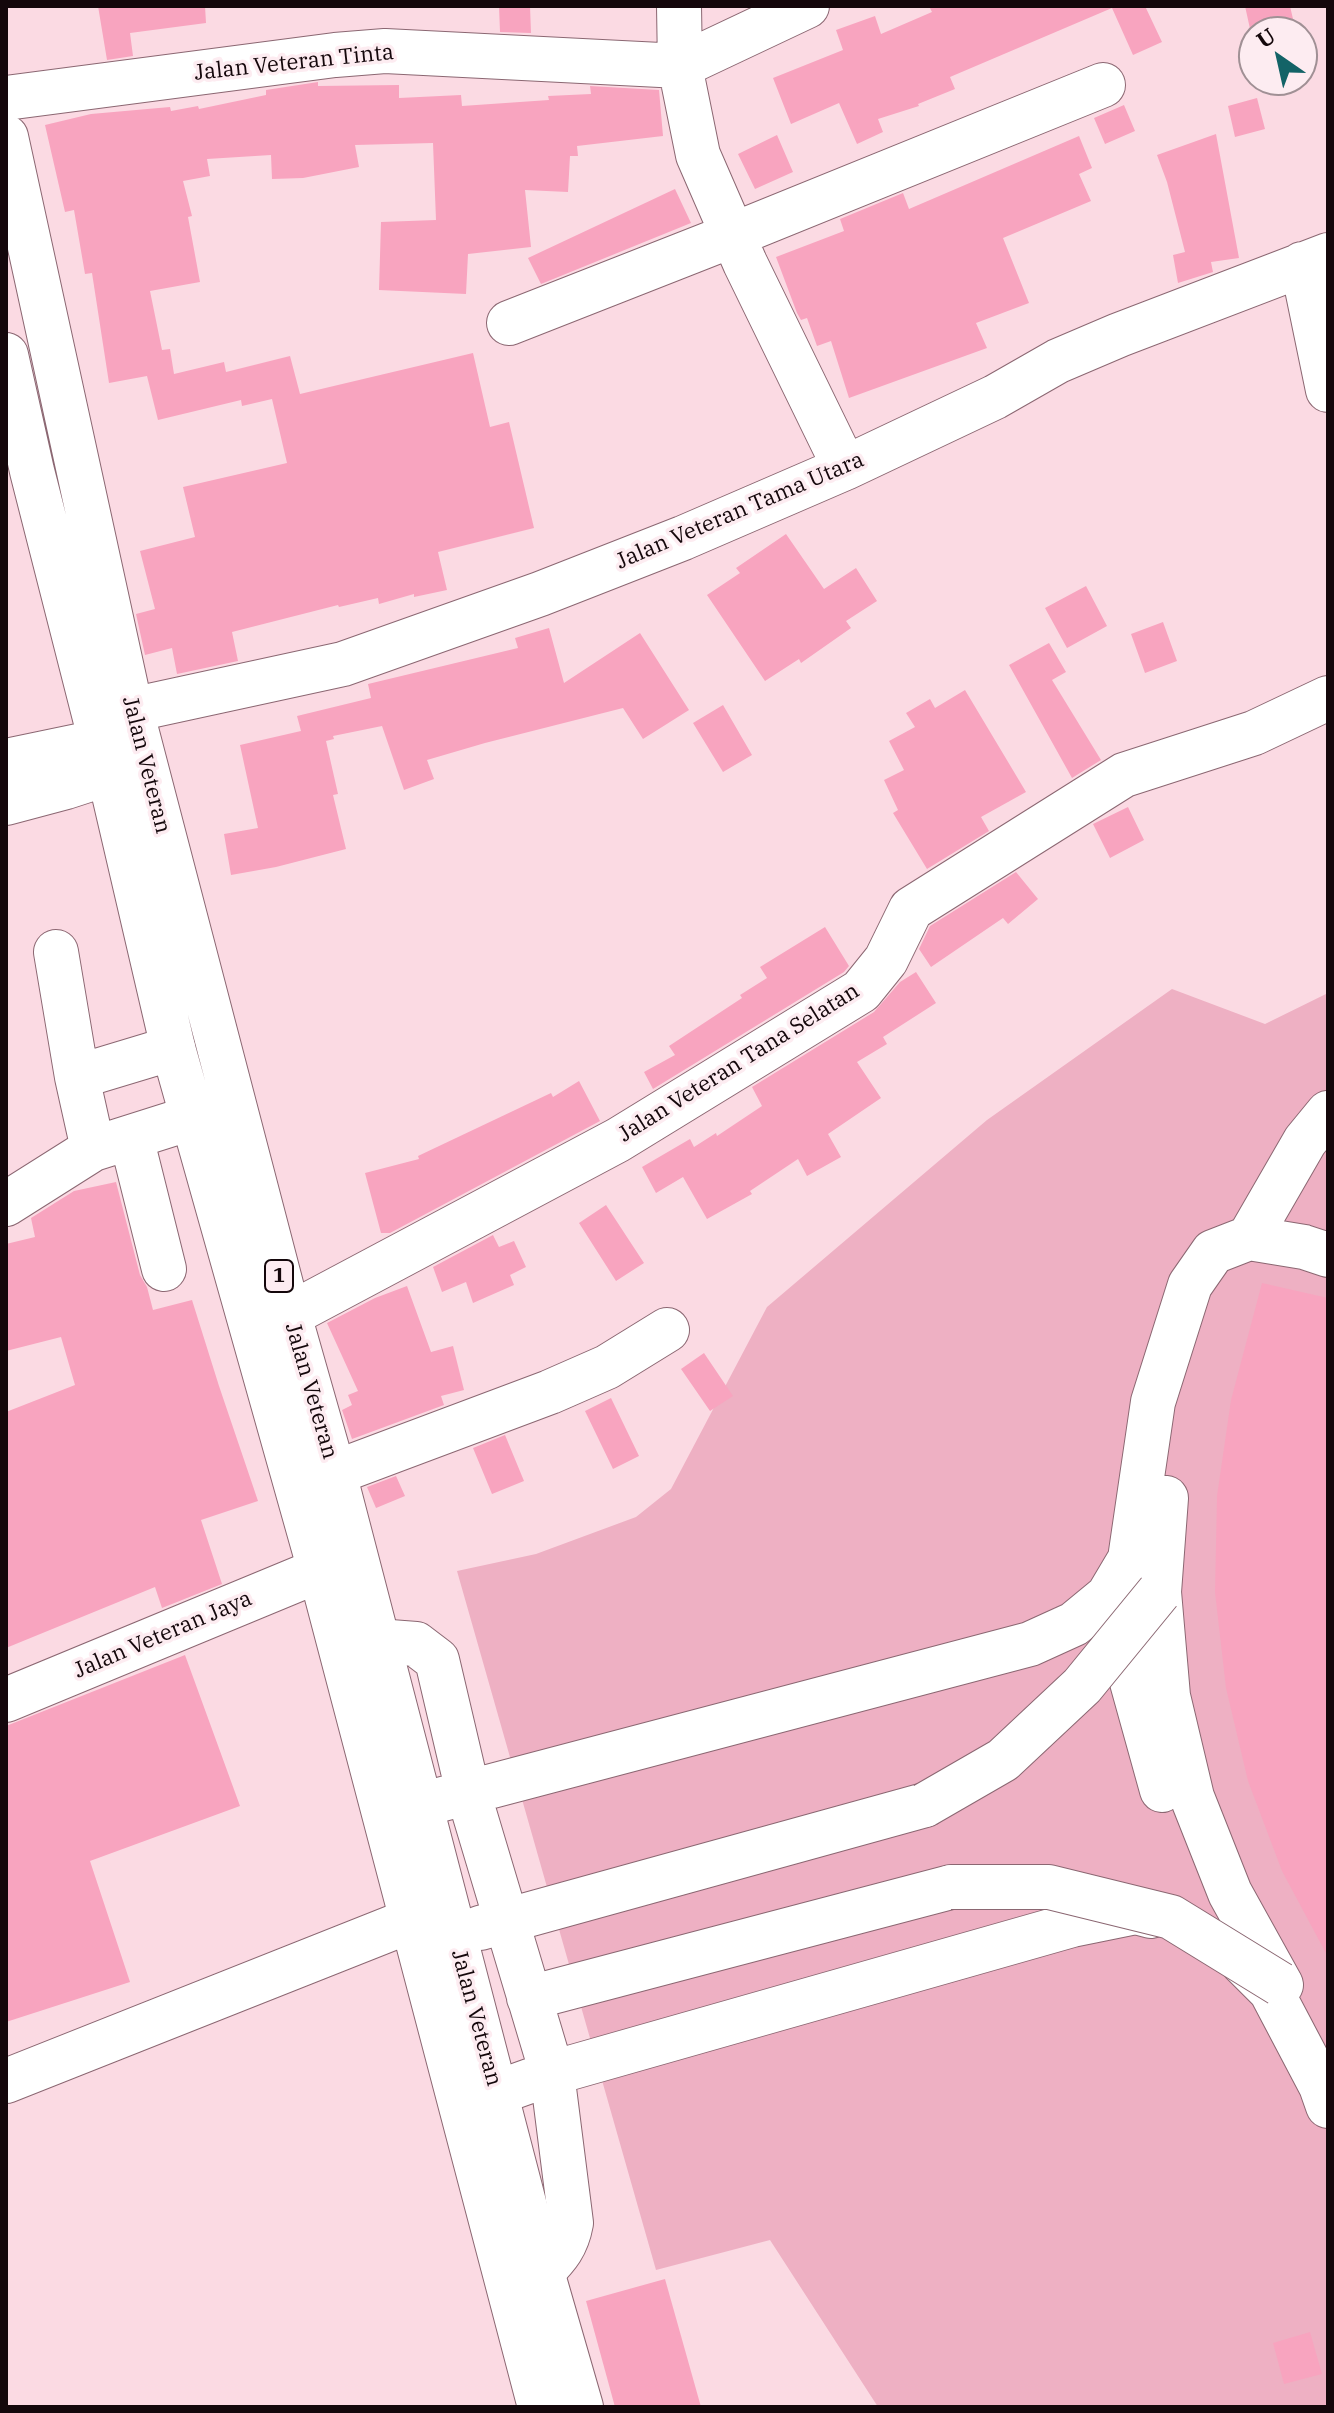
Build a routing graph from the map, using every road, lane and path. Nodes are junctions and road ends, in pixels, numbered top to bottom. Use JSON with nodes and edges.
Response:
{"nodes":[{"id":1,"x":679,"y":6,"type":"edge"},
{"id":2,"x":807,"y":6,"type":"edge"},
{"id":3,"x":680,"y":66,"type":"junction"},
{"id":4,"x":1103,"y":85,"type":"dead end"},
{"id":5,"x":6,"y":98,"type":"edge"},
{"id":6,"x":6,"y":137,"type":"edge"},
{"id":7,"x":733,"y":235,"type":"junction"},
{"id":8,"x":1315,"y":260,"type":"edge"},
{"id":9,"x":509,"y":323,"type":"dead end"},
{"id":10,"x":6,"y":355,"type":"edge"},
{"id":11,"x":1328,"y":390,"type":"edge"},
{"id":12,"x":845,"y":468,"type":"junction"},
{"id":13,"x":1328,"y":698,"type":"edge"},
{"id":14,"x":131,"y":710,"type":"junction"},
{"id":15,"x":105,"y":757,"type":"junction"},
{"id":16,"x":6,"y":761,"type":"edge"},
{"id":17,"x":6,"y":803,"type":"edge"},
{"id":18,"x":56,"y":952,"type":"dead end"},
{"id":19,"x":173,"y":1048,"type":"junction"},
{"id":20,"x":77,"y":1077,"type":"junction"},
{"id":21,"x":1328,"y":1113,"type":"edge"},
{"id":22,"x":194,"y":1117,"type":"junction"},
{"id":23,"x":112,"y":1143,"type":"junction"},
{"id":24,"x":6,"y":1204,"type":"edge"},
{"id":25,"x":1249,"y":1238,"type":"junction"},
{"id":26,"x":1328,"y":1255,"type":"edge"},
{"id":27,"x":164,"y":1269,"type":"dead end"},
{"id":28,"x":1213,"y":1295,"type":"dead end"},
{"id":29,"x":289,"y":1315,"type":"junction"},
{"id":30,"x":667,"y":1330,"type":"dead end"},
{"id":31,"x":334,"y":1473,"type":"junction"},
{"id":32,"x":320,"y":1570,"type":"junction"},
{"id":33,"x":1159,"y":1592,"type":"junction"},
{"id":34,"x":1108,"y":1596,"type":"junction"},
{"id":35,"x":377,"y":1641,"type":"junction"},
{"id":36,"x":6,"y":1700,"type":"edge"},
{"id":37,"x":468,"y":1792,"type":"junction"},
{"id":38,"x":420,"y":1805,"type":"junction"},
{"id":39,"x":506,"y":1919,"type":"junction"},
{"id":40,"x":428,"y":1934,"type":"junction"},
{"id":41,"x":1215,"y":1935,"type":"junction"},
{"id":42,"x":1280,"y":1984,"type":"junction"},
{"id":43,"x":529,"y":1998,"type":"junction"},
{"id":44,"x":1328,"y":2048,"type":"edge"},
{"id":45,"x":552,"y":2073,"type":"junction"},
{"id":46,"x":6,"y":2081,"type":"edge"},
{"id":47,"x":496,"y":2093,"type":"junction"},
{"id":48,"x":1328,"y":2106,"type":"edge"},
{"id":49,"x":542,"y":2272,"type":"junction"},
{"id":50,"x":540,"y":2407,"type":"edge"},
{"id":51,"x":581,"y":2407,"type":"edge"}],
"edges":[{"from":1,"to":3,"type":"main road"},
{"from":2,"to":3,"type":"main road"},
{"from":3,"to":5,"type":"main road","name":"Jalan Veteran Tinta"},
{"from":3,"to":7,"type":"main road"},
{"from":4,"to":7,"type":"main road"},
{"from":6,"to":14,"type":"main road","name":"Jalan Veteran","number":"1"},
{"from":7,"to":9,"type":"main road"},
{"from":7,"to":12,"type":"main road"},
{"from":8,"to":11,"type":"main road"},
{"from":8,"to":12,"type":"main road","name":"Jalan Veteran Tama Utara"},
{"from":10,"to":15,"type":"main road","name":"Jalan Veteran","number":"1"},
{"from":12,"to":14,"type":"main road","name":"Jalan Veteran Tama Utara"},
{"from":13,"to":29,"type":"main road","name":"Jalan Veteran Tana Selatan"},
{"from":14,"to":29,"type":"main road","name":"Jalan Veteran","number":"1"},
{"from":15,"to":16,"type":"main road"},
{"from":15,"to":17,"type":"main road"},
{"from":15,"to":19,"type":"main road","name":"Jalan Veteran","number":"1"},
{"from":18,"to":20,"type":"main road"},
{"from":19,"to":20,"type":"main road"},
{"from":19,"to":22,"type":"main road","name":"Jalan Veteran","number":"1"},
{"from":20,"to":23,"type":"main road"},
{"from":21,"to":25,"type":"main road"},
{"from":22,"to":23,"type":"main road"},
{"from":22,"to":32,"type":"main road","name":"Jalan Veteran","number":"1"},
{"from":23,"to":24,"type":"main road"},
{"from":23,"to":27,"type":"main road"},
{"from":25,"to":26,"type":"main road"},
{"from":25,"to":34,"type":"main road"},
{"from":28,"to":33,"type":"main road"},
{"from":29,"to":31,"type":"main road","name":"Jalan Veteran","number":"1"},
{"from":30,"to":31,"type":"main road"},
{"from":31,"to":35,"type":"main road","name":"Jalan Veteran","number":"1"},
{"from":32,"to":36,"type":"main road","name":"Jalan Veteran Jaya"},
{"from":32,"to":40,"type":"main road","name":"Jalan Veteran","number":"1"},
{"from":33,"to":39,"type":"main road","bridge":true},
{"from":33,"to":42,"type":"main road","bridge":true},
{"from":34,"to":37,"type":"main road"},
{"from":34,"to":41,"type":"main road"},
{"from":35,"to":37,"type":"main road"},
{"from":35,"to":38,"type":"main road","name":"Jalan Veteran","number":"1"},
{"from":37,"to":38,"type":"main road"},
{"from":37,"to":39,"type":"main road"},
{"from":38,"to":40,"type":"main road","name":"Jalan Veteran","number":"1"},
{"from":39,"to":40,"type":"main road"},
{"from":39,"to":43,"type":"main road"},
{"from":40,"to":46,"type":"main road"},
{"from":40,"to":47,"type":"main road","name":"Jalan Veteran","number":"1"},
{"from":40,"to":50,"type":"main road","name":"Jalan Veteran","number":"1"},
{"from":41,"to":45,"type":"main road"},
{"from":41,"to":48,"type":"main road"},
{"from":42,"to":43,"type":"main road","bridge":true},
{"from":42,"to":44,"type":"main road"},
{"from":43,"to":45,"type":"main road"},
{"from":45,"to":47,"type":"main road"},
{"from":45,"to":49,"type":"main road"},
{"from":47,"to":49,"type":"main road","name":"Jalan Veteran","number":"1"},
{"from":49,"to":51,"type":"main road","name":"Jalan Veteran","number":"1"}]}
